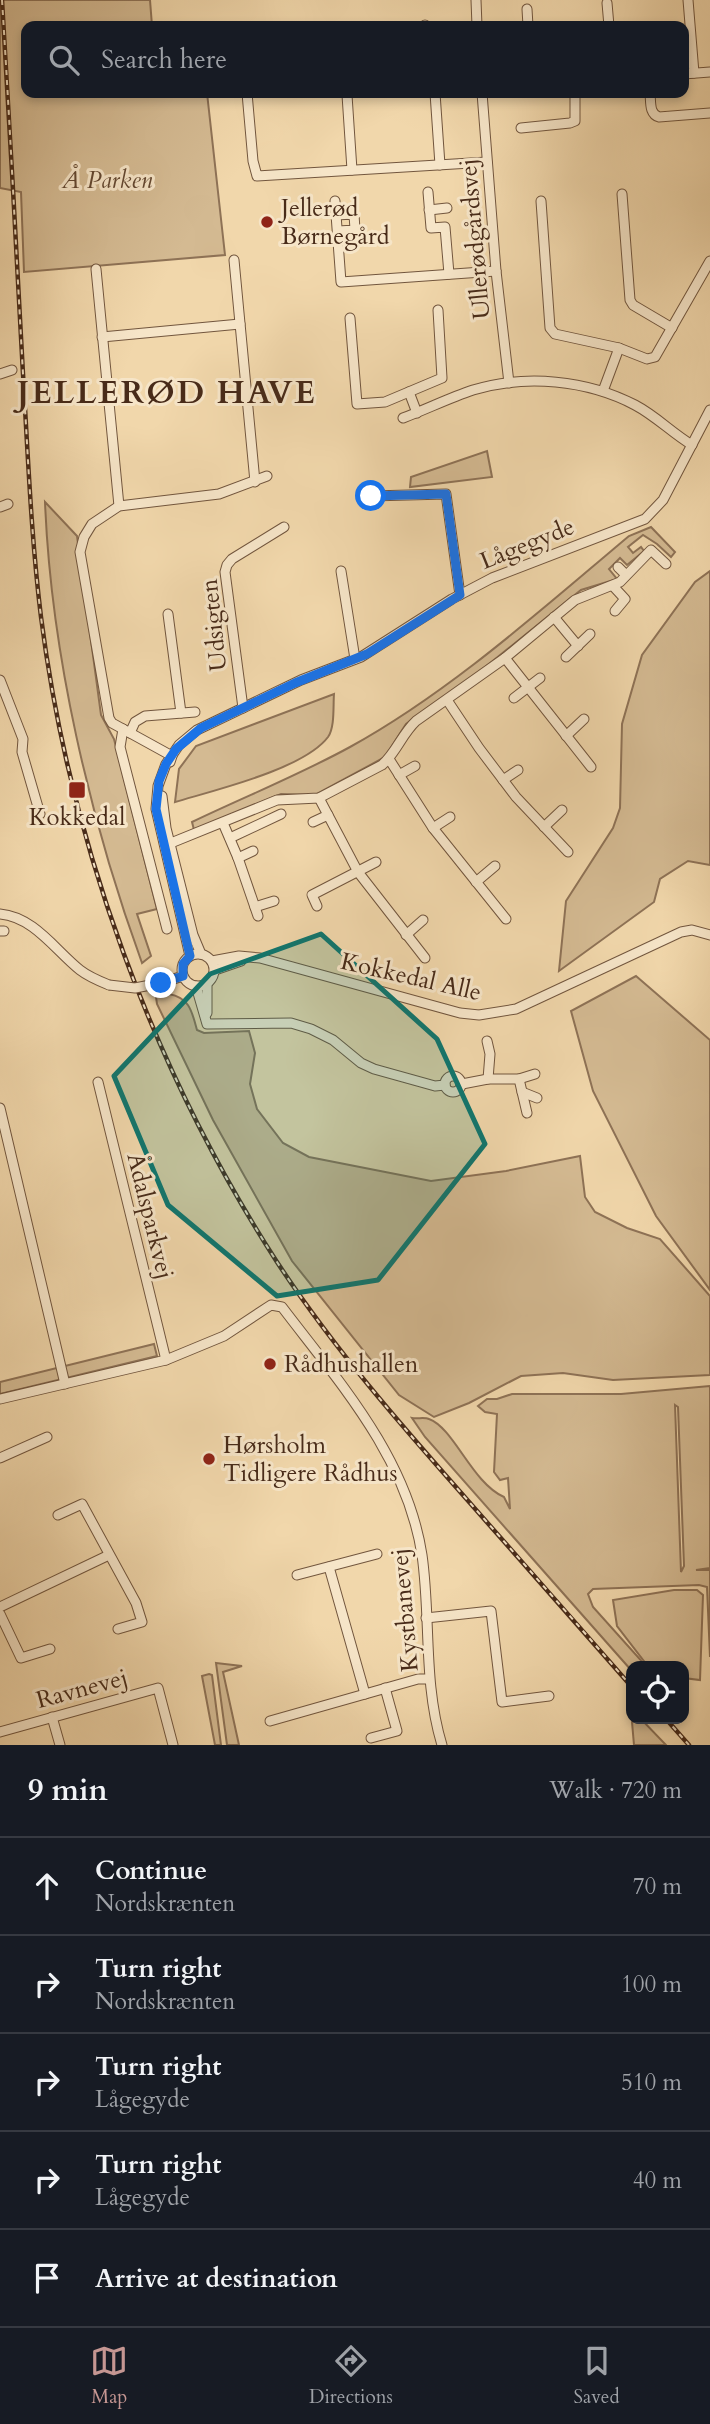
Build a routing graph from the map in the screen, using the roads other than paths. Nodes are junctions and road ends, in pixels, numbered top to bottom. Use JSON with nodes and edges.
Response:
{"nodes":[{"id":1,"x":476,"y":0,"type":"edge"},
{"id":2,"x":688,"y":0,"type":"edge"},
{"id":3,"x":607,"y":3,"type":"dead end"},
{"id":4,"x":527,"y":9,"type":"dead end"},
{"id":5,"x":477,"y":21,"type":"edge"},
{"id":6,"x":528,"y":21,"type":"edge"},
{"id":7,"x":608,"y":21,"type":"edge"},
{"id":8,"x":688,"y":21,"type":"edge"},
{"id":9,"x":710,"y":72,"type":"edge"},
{"id":10,"x":689,"y":73,"type":"edge"},
{"id":11,"x":247,"y":98,"type":"edge"},
{"id":12,"x":347,"y":98,"type":"edge"},
{"id":13,"x":435,"y":98,"type":"edge"},
{"id":14,"x":482,"y":98,"type":"edge"},
{"id":15,"x":575,"y":98,"type":"edge"},
{"id":16,"x":651,"y":98,"type":"edge"},
{"id":17,"x":710,"y":113,"type":"edge"},
{"id":18,"x":521,"y":128,"type":"dead end"},
{"id":19,"x":488,"y":162,"type":"junction"},
{"id":20,"x":440,"y":165,"type":"junction"},
{"id":21,"x":352,"y":170,"type":"junction"},
{"id":22,"x":428,"y":192,"type":"dead end"},
{"id":23,"x":622,"y":194,"type":"dead end"},
{"id":24,"x":335,"y":201,"type":"dead end"},
{"id":25,"x":541,"y":201,"type":"dead end"},
{"id":26,"x":447,"y":208,"type":"dead end"},
{"id":27,"x":429,"y":210,"type":"junction"},
{"id":28,"x":337,"y":215,"type":"junction"},
{"id":29,"x":338,"y":231,"type":"junction"},
{"id":30,"x":234,"y":260,"type":"dead end"},
{"id":31,"x":710,"y":261,"type":"edge"},
{"id":32,"x":96,"y":269,"type":"dead end"},
{"id":33,"x":496,"y":271,"type":"junction"},
{"id":34,"x":449,"y":274,"type":"junction"},
{"id":35,"x":438,"y":310,"type":"dead end"},
{"id":36,"x":350,"y":318,"type":"dead end"},
{"id":37,"x":240,"y":324,"type":"junction"},
{"id":38,"x":672,"y":328,"type":"junction"},
{"id":39,"x":102,"y":337,"type":"junction"},
{"id":40,"x":619,"y":348,"type":"junction"},
{"id":41,"x":12,"y":370,"type":"dead end"},
{"id":42,"x":0,"y":374,"type":"edge"},
{"id":43,"x":509,"y":383,"type":"junction"},
{"id":44,"x":603,"y":391,"type":"junction"},
{"id":45,"x":409,"y":392,"type":"junction"},
{"id":46,"x":710,"y":410,"type":"edge"},
{"id":47,"x":417,"y":413,"type":"junction"},
{"id":48,"x":403,"y":418,"type":"dead end"},
{"id":49,"x":692,"y":445,"type":"junction"},
{"id":50,"x":267,"y":476,"type":"dead end"},
{"id":51,"x":256,"y":482,"type":"junction"},
{"id":52,"x":371,"y":496,"type":"dead end"},
{"id":53,"x":119,"y":506,"type":"junction"},
{"id":54,"x":284,"y":527,"type":"dead end"},
{"id":55,"x":666,"y":564,"type":"dead end"},
{"id":56,"x":618,"y":567,"type":"dead end"},
{"id":57,"x":341,"y":571,"type":"dead end"},
{"id":58,"x":626,"y":575,"type":"junction"},
{"id":59,"x":613,"y":586,"type":"junction"},
{"id":60,"x":460,"y":595,"type":"junction"},
{"id":61,"x":615,"y":611,"type":"dead end"},
{"id":62,"x":168,"y":614,"type":"dead end"},
{"id":63,"x":554,"y":617,"type":"junction"},
{"id":64,"x":590,"y":634,"type":"dead end"},
{"id":65,"x":578,"y":646,"type":"junction"},
{"id":66,"x":566,"y":657,"type":"dead end"},
{"id":67,"x":505,"y":658,"type":"junction"},
{"id":68,"x":355,"y":659,"type":"junction"},
{"id":69,"x":540,"y":678,"type":"dead end"},
{"id":70,"x":0,"y":680,"type":"edge"},
{"id":71,"x":527,"y":688,"type":"junction"},
{"id":72,"x":514,"y":698,"type":"dead end"},
{"id":73,"x":447,"y":700,"type":"junction"},
{"id":74,"x":243,"y":708,"type":"junction"},
{"id":75,"x":195,"y":712,"type":"dead end"},
{"id":76,"x":181,"y":713,"type":"junction"},
{"id":77,"x":584,"y":719,"type":"dead end"},
{"id":78,"x":126,"y":731,"type":"junction"},
{"id":79,"x":566,"y":736,"type":"junction"},
{"id":80,"x":389,"y":759,"type":"junction"},
{"id":81,"x":169,"y":760,"type":"junction"},
{"id":82,"x":415,"y":766,"type":"dead end"},
{"id":83,"x":591,"y":767,"type":"dead end"},
{"id":84,"x":518,"y":770,"type":"dead end"},
{"id":85,"x":399,"y":775,"type":"junction"},
{"id":86,"x":503,"y":780,"type":"junction"},
{"id":87,"x":319,"y":798,"type":"junction"},
{"id":88,"x":562,"y":810,"type":"dead end"},
{"id":89,"x":40,"y":814,"type":"dead end"},
{"id":90,"x":281,"y":814,"type":"dead end"},
{"id":91,"x":328,"y":815,"type":"junction"},
{"id":92,"x":450,"y":817,"type":"dead end"},
{"id":93,"x":313,"y":822,"type":"dead end"},
{"id":94,"x":223,"y":823,"type":"junction"},
{"id":95,"x":544,"y":827,"type":"junction"},
{"id":96,"x":433,"y":828,"type":"junction"},
{"id":97,"x":230,"y":838,"type":"junction"},
{"id":98,"x":167,"y":845,"type":"junction"},
{"id":99,"x":253,"y":851,"type":"dead end"},
{"id":100,"x":568,"y":852,"type":"dead end"},
{"id":101,"x":238,"y":858,"type":"junction"},
{"id":102,"x":376,"y":862,"type":"dead end"},
{"id":103,"x":495,"y":866,"type":"dead end"},
{"id":104,"x":358,"y":872,"type":"junction"},
{"id":105,"x":476,"y":882,"type":"junction"},
{"id":106,"x":274,"y":901,"type":"dead end"},
{"id":107,"x":317,"y":906,"type":"dead end"},
{"id":108,"x":0,"y":914,"type":"edge"},
{"id":109,"x":506,"y":919,"type":"dead end"},
{"id":110,"x":423,"y":920,"type":"dead end"},
{"id":111,"x":167,"y":929,"type":"dead end"},
{"id":112,"x":406,"y":935,"type":"junction"},
{"id":113,"x":710,"y":935,"type":"edge"},
{"id":114,"x":201,"y":954,"type":"junction"},
{"id":115,"x":190,"y":956,"type":"junction"},
{"id":116,"x":425,"y":958,"type":"dead end"},
{"id":117,"x":213,"y":965,"type":"junction"},
{"id":118,"x":183,"y":976,"type":"junction"},
{"id":119,"x":208,"y":983,"type":"junction"},
{"id":120,"x":196,"y":986,"type":"junction"},
{"id":121,"x":207,"y":1021,"type":"junction"},
{"id":122,"x":487,"y":1041,"type":"dead end"},
{"id":123,"x":535,"y":1074,"type":"dead end"},
{"id":124,"x":488,"y":1079,"type":"junction"},
{"id":125,"x":519,"y":1079,"type":"junction"},
{"id":126,"x":98,"y":1082,"type":"dead end"},
{"id":127,"x":522,"y":1092,"type":"junction"},
{"id":128,"x":537,"y":1098,"type":"dead end"},
{"id":129,"x":0,"y":1108,"type":"edge"},
{"id":130,"x":527,"y":1113,"type":"dead end"},
{"id":131,"x":166,"y":1360,"type":"junction"},
{"id":132,"x":65,"y":1384,"type":"junction"},
{"id":133,"x":0,"y":1399,"type":"edge"},
{"id":134,"x":47,"y":1437,"type":"dead end"},
{"id":135,"x":0,"y":1458,"type":"edge"},
{"id":136,"x":58,"y":1515,"type":"dead end"},
{"id":137,"x":377,"y":1554,"type":"dead end"},
{"id":138,"x":109,"y":1555,"type":"junction"},
{"id":139,"x":329,"y":1567,"type":"junction"},
{"id":140,"x":297,"y":1575,"type":"dead end"},
{"id":141,"x":0,"y":1607,"type":"edge"},
{"id":142,"x":0,"y":1614,"type":"edge"},
{"id":143,"x":426,"y":1618,"type":"junction"},
{"id":144,"x":118,"y":1629,"type":"dead end"},
{"id":145,"x":50,"y":1649,"type":"dead end"},
{"id":146,"x":429,"y":1679,"type":"junction"},
{"id":147,"x":385,"y":1688,"type":"junction"},
{"id":148,"x":365,"y":1694,"type":"junction"},
{"id":149,"x":549,"y":1696,"type":"dead end"},
{"id":150,"x":52,"y":1717,"type":"junction"},
{"id":151,"x":270,"y":1721,"type":"dead end"},
{"id":152,"x":0,"y":1732,"type":"edge"},
{"id":153,"x":371,"y":1738,"type":"dead end"},
{"id":154,"x":61,"y":1745,"type":"edge"},
{"id":155,"x":173,"y":1745,"type":"edge"},
{"id":156,"x":442,"y":1745,"type":"edge"}],
"edges":[{"from":1,"to":5,"type":"street"},
{"from":2,"to":8,"type":"street"},
{"from":3,"to":7,"type":"street"},
{"from":4,"to":6,"type":"street"},
{"from":9,"to":10,"type":"street"},
{"from":11,"to":21,"type":"street"},
{"from":12,"to":21,"type":"street"},
{"from":13,"to":20,"type":"street"},
{"from":14,"to":19,"type":"street","name":"Ullerødgårdsvej"},
{"from":15,"to":18,"type":"street"},
{"from":16,"to":17,"type":"street"},
{"from":19,"to":20,"type":"street"},
{"from":19,"to":33,"type":"street","name":"Ullerødgårdsvej"},
{"from":20,"to":21,"type":"street"},
{"from":22,"to":27,"type":"street"},
{"from":23,"to":38,"type":"street"},
{"from":24,"to":28,"type":"street"},
{"from":25,"to":40,"type":"street"},
{"from":26,"to":27,"type":"street"},
{"from":27,"to":34,"type":"street"},
{"from":28,"to":29,"type":"street"},
{"from":28,"to":29,"type":"street"},
{"from":29,"to":34,"type":"street"},
{"from":30,"to":37,"type":"street"},
{"from":31,"to":38,"type":"street"},
{"from":32,"to":39,"type":"street"},
{"from":33,"to":34,"type":"street"},
{"from":33,"to":43,"type":"street","name":"Ullerødgårdsvej"},
{"from":35,"to":45,"type":"street"},
{"from":36,"to":45,"type":"street"},
{"from":37,"to":39,"type":"street"},
{"from":37,"to":51,"type":"street"},
{"from":38,"to":40,"type":"street"},
{"from":39,"to":53,"type":"street"},
{"from":40,"to":44,"type":"street"},
{"from":41,"to":42,"type":"street"},
{"from":43,"to":44,"type":"street"},
{"from":43,"to":47,"type":"street"},
{"from":44,"to":49,"type":"street"},
{"from":45,"to":47,"type":"street"},
{"from":46,"to":49,"type":"street","name":"Lågegyde"},
{"from":47,"to":48,"type":"street"},
{"from":49,"to":60,"type":"street","name":"Lågegyde"},
{"from":50,"to":51,"type":"street"},
{"from":51,"to":53,"type":"street"},
{"from":52,"to":60,"type":"street"},
{"from":53,"to":78,"type":"street"},
{"from":54,"to":74,"type":"street","name":"Udsigten"},
{"from":55,"to":58,"type":"street"},
{"from":56,"to":58,"type":"street"},
{"from":57,"to":68,"type":"street"},
{"from":58,"to":59,"type":"street"},
{"from":59,"to":61,"type":"street"},
{"from":59,"to":63,"type":"street"},
{"from":60,"to":68,"type":"street","name":"Lågegyde"},
{"from":62,"to":76,"type":"street"},
{"from":63,"to":65,"type":"street"},
{"from":63,"to":67,"type":"street"},
{"from":64,"to":65,"type":"street"},
{"from":65,"to":66,"type":"street"},
{"from":67,"to":71,"type":"street"},
{"from":67,"to":73,"type":"street"},
{"from":68,"to":74,"type":"street","name":"Lågegyde"},
{"from":69,"to":71,"type":"street"},
{"from":70,"to":89,"type":"street"},
{"from":71,"to":72,"type":"street"},
{"from":71,"to":79,"type":"street"},
{"from":73,"to":80,"type":"street"},
{"from":73,"to":86,"type":"street"},
{"from":74,"to":81,"type":"street","name":"Lågegyde"},
{"from":75,"to":76,"type":"street"},
{"from":76,"to":78,"type":"street"},
{"from":77,"to":79,"type":"street"},
{"from":78,"to":81,"type":"street"},
{"from":78,"to":111,"type":"street"},
{"from":79,"to":83,"type":"street"},
{"from":80,"to":85,"type":"street"},
{"from":80,"to":87,"type":"street"},
{"from":81,"to":98,"type":"street","name":"Lågegyde"},
{"from":82,"to":85,"type":"street"},
{"from":84,"to":86,"type":"street"},
{"from":85,"to":96,"type":"street"},
{"from":86,"to":95,"type":"street"},
{"from":87,"to":91,"type":"street"},
{"from":87,"to":94,"type":"street"},
{"from":88,"to":95,"type":"street"},
{"from":90,"to":97,"type":"street"},
{"from":91,"to":93,"type":"street"},
{"from":91,"to":104,"type":"street"},
{"from":92,"to":96,"type":"street"},
{"from":94,"to":97,"type":"street"},
{"from":94,"to":98,"type":"street"},
{"from":95,"to":100,"type":"street"},
{"from":96,"to":105,"type":"street"},
{"from":97,"to":101,"type":"street"},
{"from":98,"to":114,"type":"street","name":"Lågegyde"},
{"from":98,"to":115,"type":"street","name":"Lågegyde"},
{"from":99,"to":101,"type":"street"},
{"from":101,"to":106,"type":"street"},
{"from":102,"to":104,"type":"street"},
{"from":103,"to":105,"type":"street"},
{"from":104,"to":107,"type":"street"},
{"from":104,"to":112,"type":"street"},
{"from":105,"to":109,"type":"street"},
{"from":108,"to":118,"type":"street","bridge":true},
{"from":110,"to":112,"type":"street"},
{"from":112,"to":116,"type":"street"},
{"from":113,"to":117,"type":"street","name":"Kokkedal Alle"},
{"from":114,"to":115,"type":"street"},
{"from":114,"to":117,"type":"street"},
{"from":115,"to":118,"type":"street"},
{"from":117,"to":119,"type":"street"},
{"from":118,"to":120,"type":"street"},
{"from":119,"to":120,"type":"street"},
{"from":119,"to":121,"type":"street"},
{"from":120,"to":121,"type":"street"},
{"from":121,"to":124,"type":"street"},
{"from":122,"to":124,"type":"street"},
{"from":123,"to":125,"type":"street"},
{"from":124,"to":125,"type":"street"},
{"from":125,"to":127,"type":"street"},
{"from":126,"to":131,"type":"street","name":"Ådalsparkvej"},
{"from":127,"to":128,"type":"street"},
{"from":127,"to":130,"type":"street"},
{"from":129,"to":132,"type":"street"},
{"from":131,"to":132,"type":"street"},
{"from":131,"to":143,"type":"street","name":"Kystbanevej"},
{"from":132,"to":133,"type":"street"},
{"from":134,"to":135,"type":"street"},
{"from":136,"to":138,"type":"street"},
{"from":137,"to":139,"type":"street"},
{"from":138,"to":141,"type":"street"},
{"from":138,"to":144,"type":"street"},
{"from":139,"to":140,"type":"street"},
{"from":139,"to":148,"type":"street"},
{"from":142,"to":145,"type":"street"},
{"from":143,"to":146,"type":"street","name":"Kystbanevej"},
{"from":143,"to":149,"type":"street"},
{"from":146,"to":147,"type":"street"},
{"from":146,"to":156,"type":"street","name":"Kystbanevej"},
{"from":147,"to":148,"type":"street"},
{"from":147,"to":153,"type":"street"},
{"from":148,"to":151,"type":"street"},
{"from":150,"to":152,"type":"street","name":"Ravnevej"},
{"from":150,"to":154,"type":"street"},
{"from":150,"to":155,"type":"street","name":"Ravnevej"}]}
